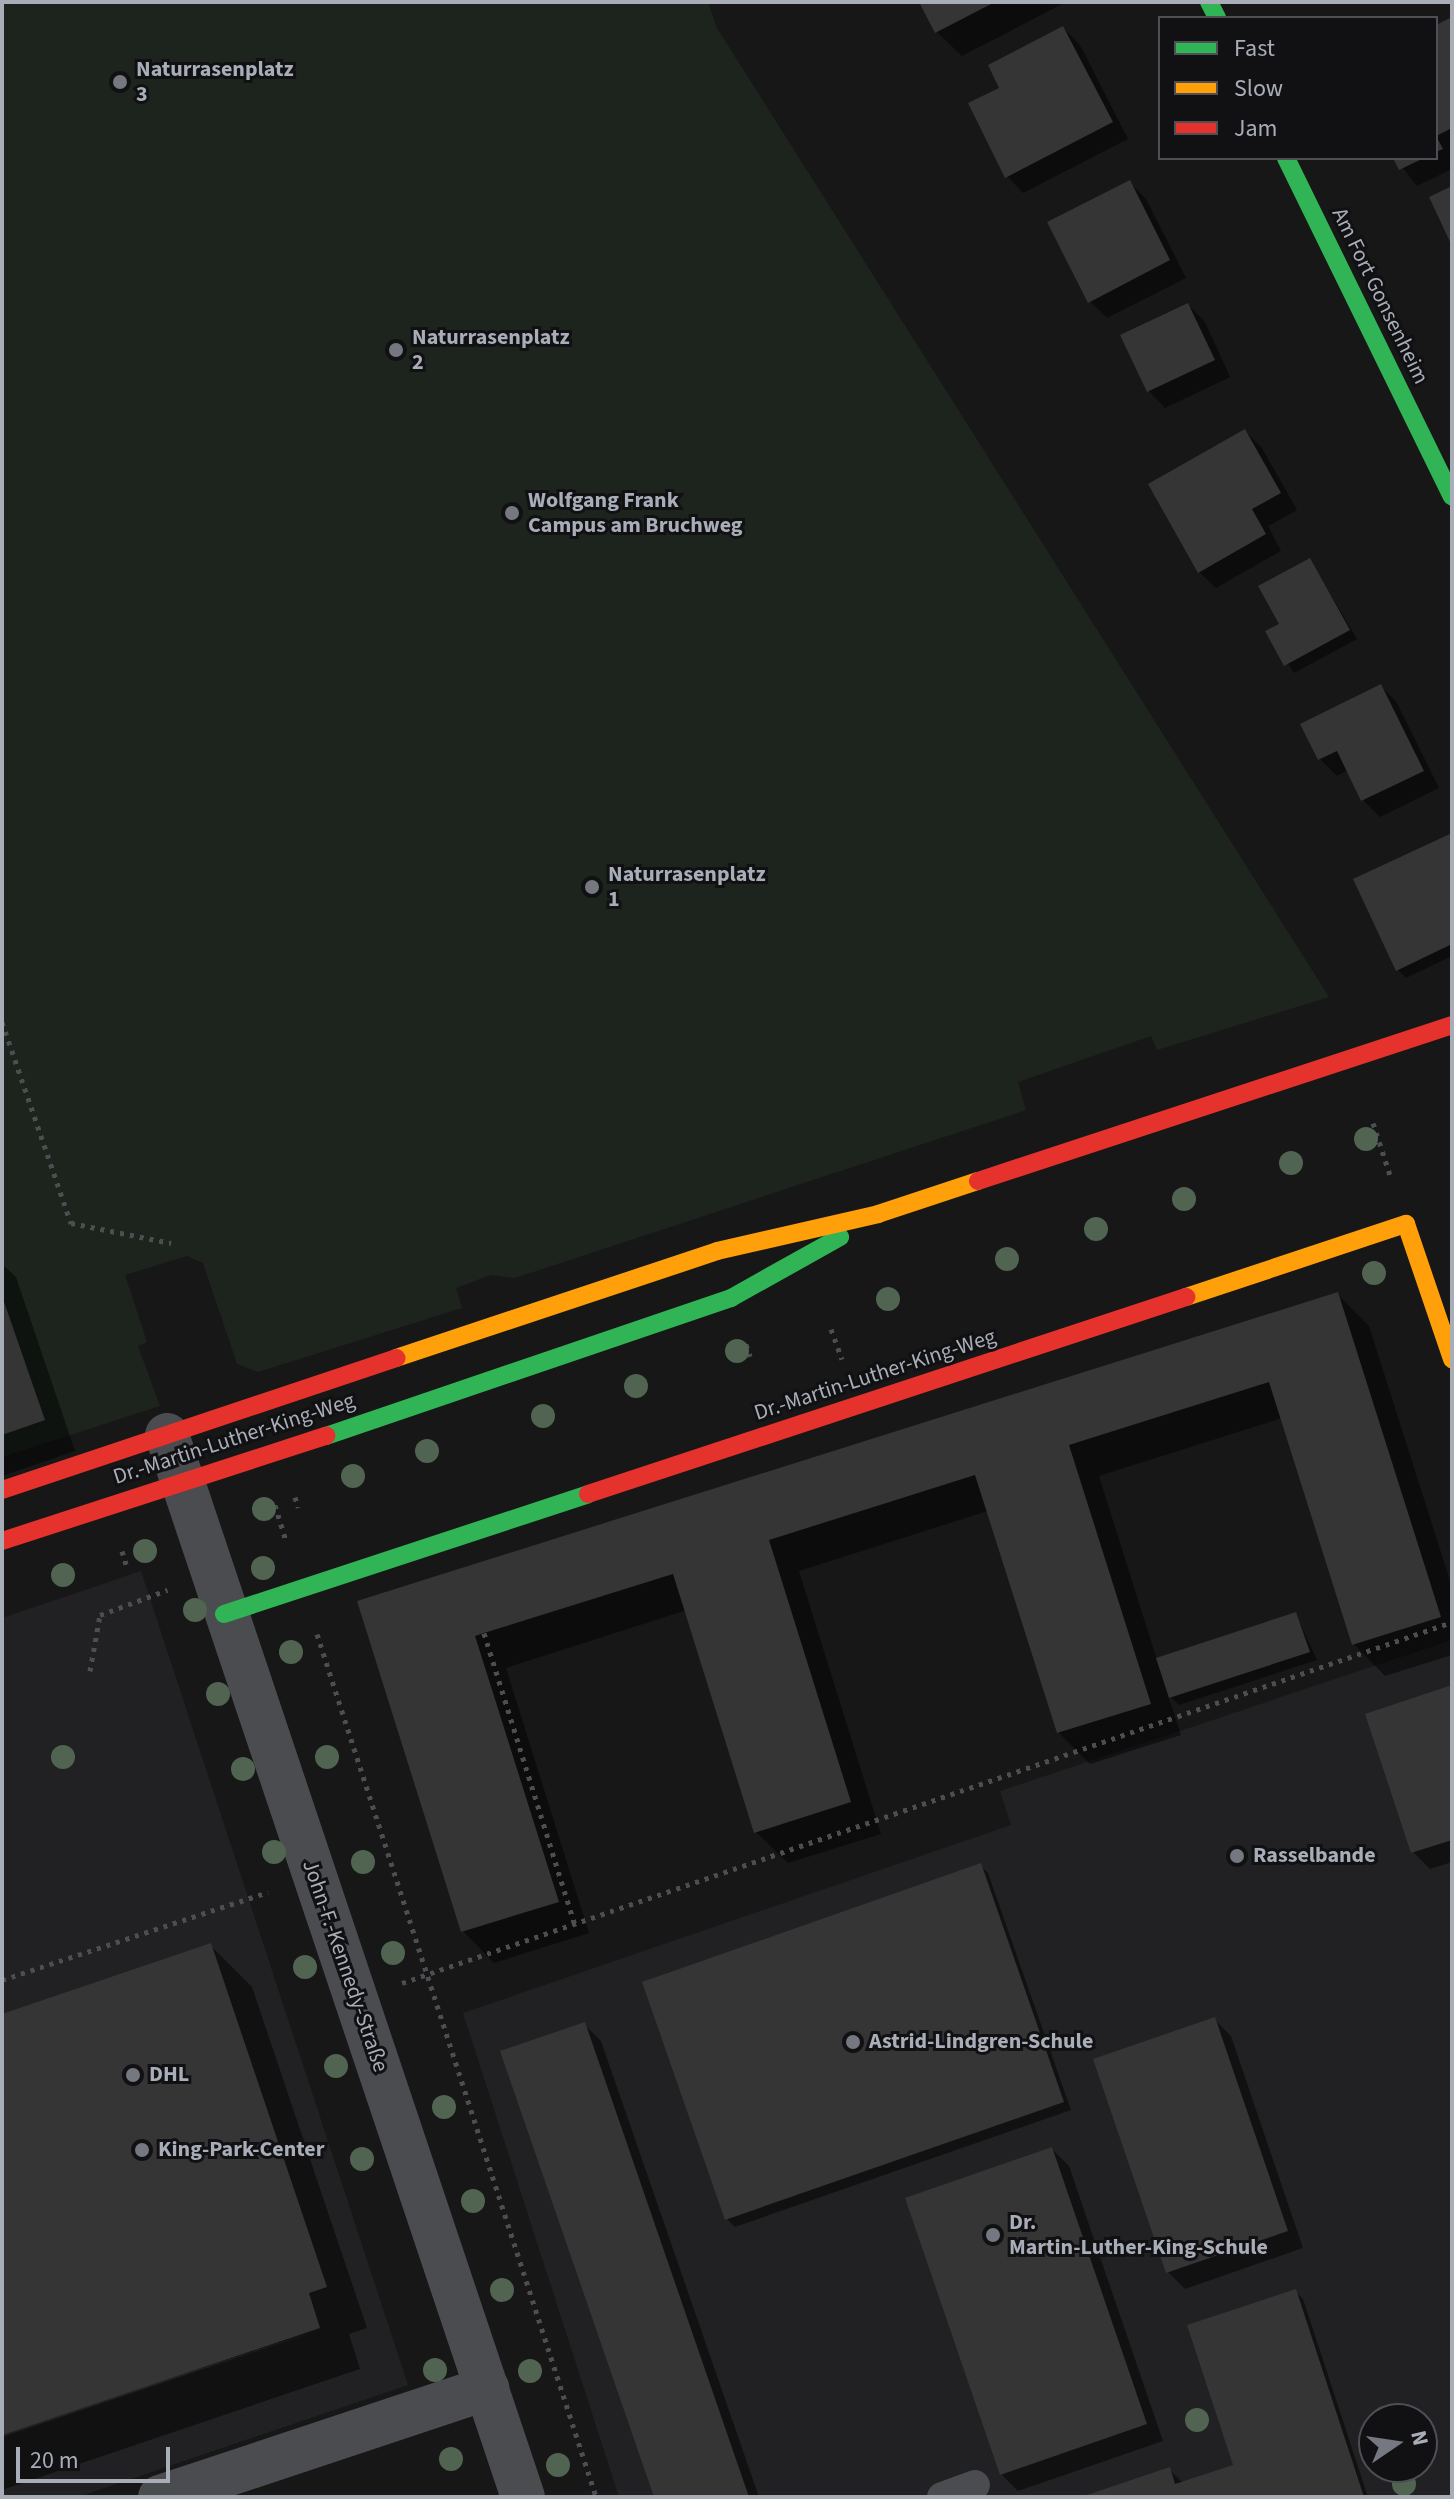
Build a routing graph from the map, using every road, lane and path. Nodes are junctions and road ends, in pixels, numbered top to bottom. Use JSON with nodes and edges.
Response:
{"nodes":[{"id":1,"x":1287,"y":160,"type":"edge"},
{"id":2,"x":1452,"y":497,"type":"edge"},
{"id":3,"x":2,"y":1022,"type":"edge"},
{"id":4,"x":1452,"y":1025,"type":"edge"},
{"id":5,"x":878,"y":1214,"type":"junction"},
{"id":6,"x":171,"y":1243,"type":"dead end"},
{"id":7,"x":1452,"y":1359,"type":"edge"},
{"id":8,"x":167,"y":1435,"type":"junction"},
{"id":9,"x":180,"y":1481,"type":"junction"},
{"id":10,"x":2,"y":1490,"type":"edge"},
{"id":11,"x":272,"y":1490,"type":"dead end"},
{"id":12,"x":2,"y":1541,"type":"edge"},
{"id":13,"x":302,"y":1589,"type":"junction"},
{"id":14,"x":167,"y":1590,"type":"dead end"},
{"id":15,"x":224,"y":1614,"type":"junction"},
{"id":16,"x":1452,"y":1622,"type":"edge"},
{"id":17,"x":484,"y":1633,"type":"dead end"},
{"id":18,"x":90,"y":1671,"type":"dead end"},
{"id":19,"x":236,"y":1903,"type":"dead end"},
{"id":20,"x":575,"y":1925,"type":"junction"},
{"id":21,"x":431,"y":1975,"type":"junction"},
{"id":22,"x":2,"y":1980,"type":"edge"},
{"id":23,"x":355,"y":1997,"type":"junction"},
{"id":24,"x":487,"y":2388,"type":"junction"},
{"id":25,"x":975,"y":2485,"type":"dead end"},
{"id":26,"x":160,"y":2497,"type":"edge"},
{"id":27,"x":523,"y":2497,"type":"edge"},
{"id":28,"x":596,"y":2497,"type":"edge"},
{"id":29,"x":942,"y":2497,"type":"edge"}],
"edges":[{"from":1,"to":2,"type":"street","name":"Am Fort Gonsenheim"},
{"from":3,"to":6,"type":"path"},
{"from":4,"to":5,"type":"street","name":"Dr.-Martin-Luther-King-Weg"},
{"from":5,"to":8,"type":"street","name":"Dr.-Martin-Luther-King-Weg"},
{"from":5,"to":9,"type":"street","name":"Dr.-Martin-Luther-King-Weg"},
{"from":7,"to":13,"type":"street","name":"Dr.-Martin-Luther-King-Weg"},
{"from":8,"to":9,"type":"street","name":"John-F.-Kennedy-Straße"},
{"from":8,"to":10,"type":"street","name":"Dr.-Martin-Luther-King-Weg"},
{"from":9,"to":12,"type":"street","name":"Dr.-Martin-Luther-King-Weg"},
{"from":9,"to":15,"type":"street","name":"John-F.-Kennedy-Straße"},
{"from":11,"to":13,"type":"path"},
{"from":13,"to":15,"type":"street","name":"Dr.-Martin-Luther-King-Weg"},
{"from":13,"to":21,"type":"path"},
{"from":14,"to":18,"type":"path"},
{"from":15,"to":23,"type":"street","name":"John-F.-Kennedy-Straße"},
{"from":16,"to":20,"type":"path"},
{"from":17,"to":20,"type":"path"},
{"from":19,"to":22,"type":"path"},
{"from":20,"to":21,"type":"path"},
{"from":21,"to":23,"type":"path"},
{"from":21,"to":28,"type":"path"},
{"from":23,"to":24,"type":"street","name":"John-F.-Kennedy-Straße"},
{"from":24,"to":26,"type":"street"},
{"from":24,"to":27,"type":"street","name":"John-F.-Kennedy-Straße"},
{"from":25,"to":29,"type":"lane"}]}
